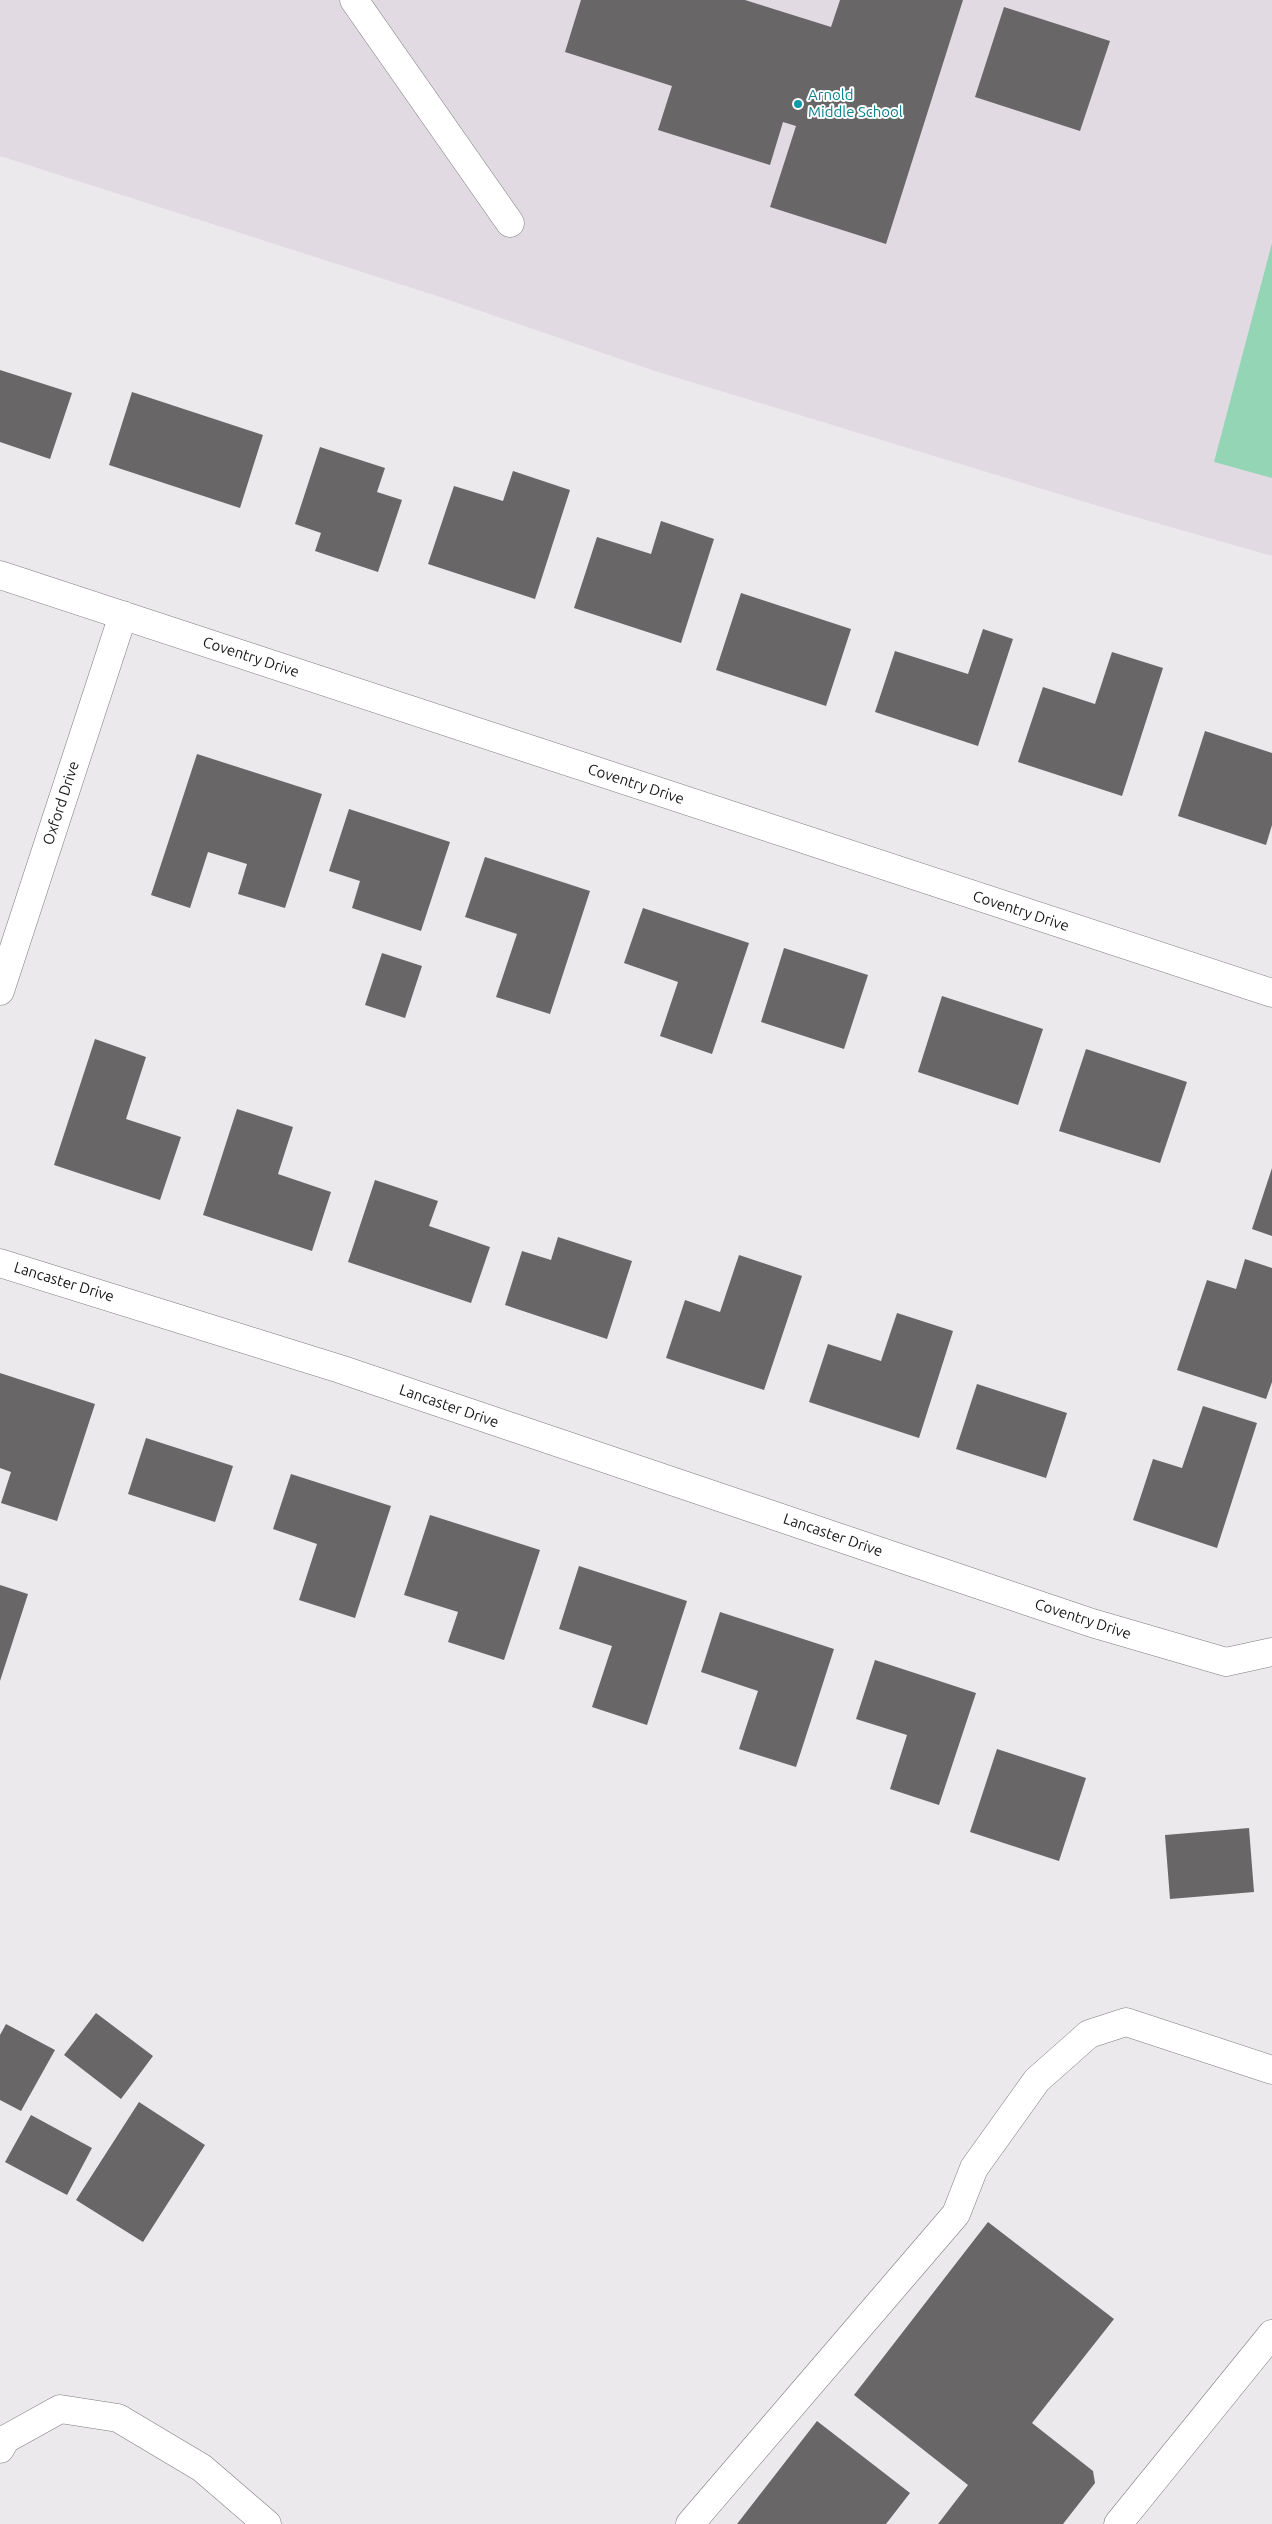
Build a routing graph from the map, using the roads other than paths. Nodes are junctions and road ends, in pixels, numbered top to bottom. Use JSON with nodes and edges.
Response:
{"nodes":[{"id":1,"x":354,"y":0,"type":"edge"},
{"id":2,"x":510,"y":223,"type":"dead end"},
{"id":3,"x":0,"y":575,"type":"edge"},
{"id":4,"x":123,"y":615,"type":"junction"},
{"id":5,"x":0,"y":991,"type":"edge"},
{"id":6,"x":1272,"y":993,"type":"edge"},
{"id":7,"x":0,"y":1262,"type":"edge"},
{"id":8,"x":897,"y":1556,"type":"joint"},
{"id":9,"x":1272,"y":1652,"type":"edge"},
{"id":10,"x":1272,"y":2070,"type":"edge"},
{"id":11,"x":1272,"y":2334,"type":"edge"},
{"id":12,"x":0,"y":2449,"type":"edge"},
{"id":13,"x":266,"y":2524,"type":"edge"},
{"id":14,"x":690,"y":2524,"type":"edge"},
{"id":15,"x":1118,"y":2524,"type":"edge"}],
"edges":[{"from":1,"to":2,"type":"street"},
{"from":3,"to":4,"type":"street","name":"Coventry Drive"},
{"from":4,"to":5,"type":"street","name":"Oxford Drive"},
{"from":4,"to":6,"type":"street","name":"Coventry Drive"},
{"from":7,"to":8,"type":"street","name":"Lancaster Drive"},
{"from":8,"to":9,"type":"street","name":"Coventry Drive"},
{"from":10,"to":14,"type":"street"},
{"from":11,"to":15,"type":"street"},
{"from":12,"to":13,"type":"street"}]}
